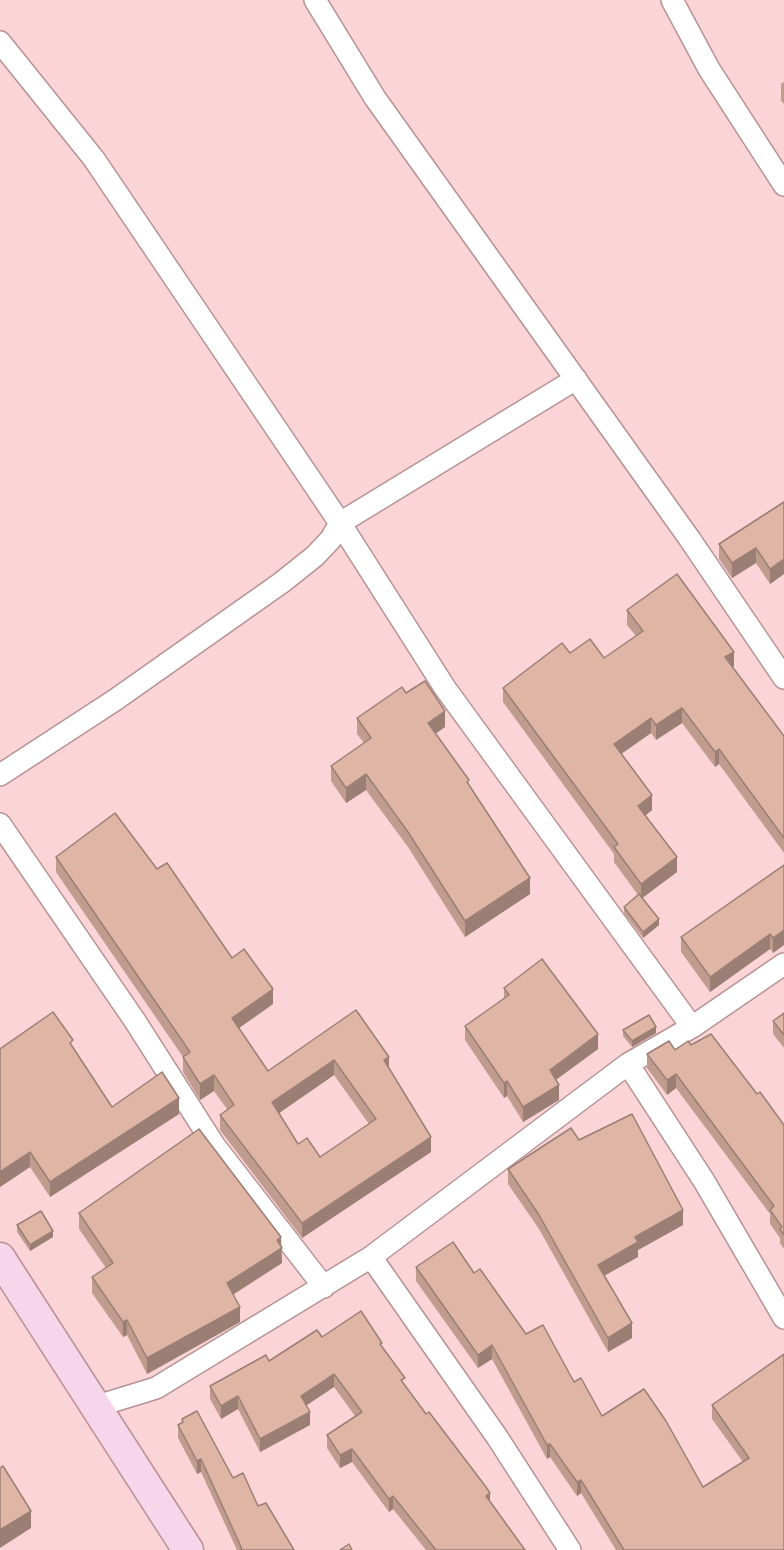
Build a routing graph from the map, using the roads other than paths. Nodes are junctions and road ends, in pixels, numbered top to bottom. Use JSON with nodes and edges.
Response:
{"nodes":[{"id":1,"x":315,"y":0,"type":"edge"},
{"id":2,"x":672,"y":0,"type":"edge"},
{"id":3,"x":0,"y":42,"type":"edge"},
{"id":4,"x":784,"y":185,"type":"edge"},
{"id":5,"x":576,"y":379,"type":"junction"},
{"id":6,"x":340,"y":523,"type":"junction"},
{"id":7,"x":784,"y":678,"type":"edge"},
{"id":8,"x":0,"y":775,"type":"edge"},
{"id":9,"x":0,"y":824,"type":"edge"},
{"id":10,"x":784,"y":964,"type":"edge"},
{"id":11,"x":692,"y":1027,"type":"junction"},
{"id":12,"x":628,"y":1064,"type":"junction"},
{"id":13,"x":371,"y":1257,"type":"junction"},
{"id":14,"x":0,"y":1258,"type":"edge"},
{"id":15,"x":324,"y":1287,"type":"junction"},
{"id":16,"x":784,"y":1318,"type":"edge"},
{"id":17,"x":94,"y":1407,"type":"junction"},
{"id":18,"x":188,"y":1550,"type":"edge"},
{"id":19,"x":570,"y":1550,"type":"edge"}],
"edges":[{"from":1,"to":5,"type":"street"},
{"from":2,"to":4,"type":"street"},
{"from":3,"to":6,"type":"street"},
{"from":5,"to":6,"type":"street"},
{"from":5,"to":7,"type":"street"},
{"from":6,"to":8,"type":"street"},
{"from":6,"to":11,"type":"street"},
{"from":9,"to":15,"type":"street"},
{"from":10,"to":11,"type":"street"},
{"from":11,"to":12,"type":"street"},
{"from":12,"to":13,"type":"street"},
{"from":12,"to":16,"type":"street"},
{"from":13,"to":15,"type":"street"},
{"from":13,"to":19,"type":"street"},
{"from":14,"to":17,"type":"street"},
{"from":15,"to":17,"type":"street"},
{"from":17,"to":18,"type":"street"}]}
